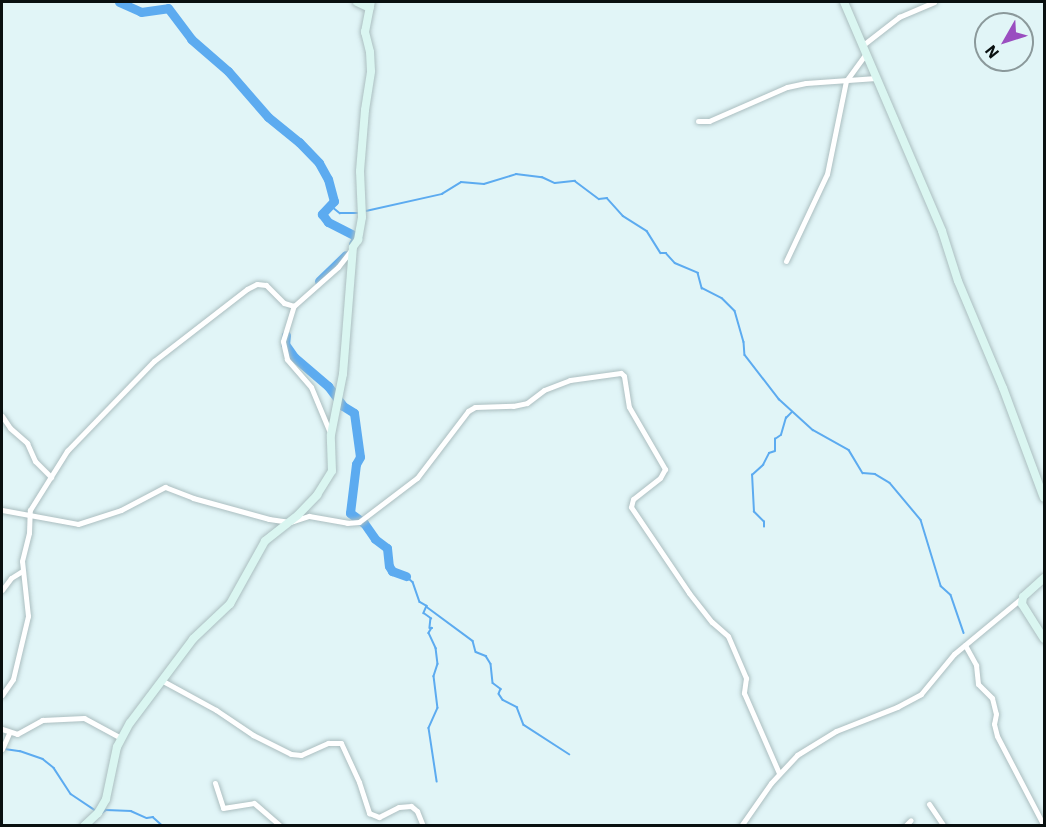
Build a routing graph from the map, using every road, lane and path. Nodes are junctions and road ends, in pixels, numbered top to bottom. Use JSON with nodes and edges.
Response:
{"nodes":[{"id":1,"x":357,"y":2,"type":"edge"},
{"id":2,"x":844,"y":2,"type":"edge"},
{"id":3,"x":934,"y":2,"type":"edge"},
{"id":4,"x":370,"y":5,"type":"edge"},
{"id":5,"x":865,"y":49,"type":"junction"},
{"id":6,"x":876,"y":78,"type":"junction"},
{"id":7,"x":846,"y":81,"type":"junction"},
{"id":8,"x":698,"y":121,"type":"dead end"},
{"id":9,"x":353,"y":248,"type":"junction"},
{"id":10,"x":786,"y":261,"type":"dead end"},
{"id":11,"x":294,"y":306,"type":"junction"},
{"id":12,"x":2,"y":416,"type":"edge"},
{"id":13,"x":331,"y":435,"type":"junction"},
{"id":14,"x":51,"y":477,"type":"junction"},
{"id":15,"x":1044,"y":498,"type":"edge"},
{"id":16,"x":2,"y":510,"type":"edge"},
{"id":17,"x":28,"y":516,"type":"junction"},
{"id":18,"x":290,"y":522,"type":"junction"},
{"id":19,"x":22,"y":571,"type":"junction"},
{"id":20,"x":1044,"y":578,"type":"edge"},
{"id":21,"x":2,"y":590,"type":"edge"},
{"id":22,"x":1023,"y":597,"type":"junction"},
{"id":23,"x":1044,"y":639,"type":"edge"},
{"id":24,"x":965,"y":645,"type":"junction"},
{"id":25,"x":161,"y":680,"type":"junction"},
{"id":26,"x":2,"y":695,"type":"edge"},
{"id":27,"x":2,"y":729,"type":"edge"},
{"id":28,"x":9,"y":733,"type":"junction"},
{"id":29,"x":121,"y":738,"type":"junction"},
{"id":30,"x":2,"y":749,"type":"edge"},
{"id":31,"x":779,"y":773,"type":"junction"},
{"id":32,"x":215,"y":783,"type":"dead end"},
{"id":33,"x":929,"y":804,"type":"dead end"},
{"id":34,"x":911,"y":820,"type":"dead end"},
{"id":35,"x":84,"y":825,"type":"edge"},
{"id":36,"x":280,"y":825,"type":"edge"},
{"id":37,"x":423,"y":825,"type":"edge"},
{"id":38,"x":741,"y":825,"type":"edge"},
{"id":39,"x":905,"y":825,"type":"edge"},
{"id":40,"x":944,"y":825,"type":"edge"},
{"id":41,"x":1044,"y":825,"type":"edge"}],
"edges":[{"from":1,"to":4,"type":"street"},
{"from":2,"to":5,"type":"street"},
{"from":3,"to":5,"type":"street"},
{"from":4,"to":9,"type":"street"},
{"from":5,"to":6,"type":"street"},
{"from":5,"to":7,"type":"street"},
{"from":6,"to":7,"type":"street"},
{"from":6,"to":15,"type":"street"},
{"from":7,"to":8,"type":"street"},
{"from":7,"to":10,"type":"street"},
{"from":9,"to":11,"type":"street"},
{"from":9,"to":13,"type":"street"},
{"from":11,"to":13,"type":"street"},
{"from":11,"to":14,"type":"street"},
{"from":12,"to":14,"type":"street"},
{"from":13,"to":18,"type":"street"},
{"from":14,"to":17,"type":"street"},
{"from":16,"to":17,"type":"street"},
{"from":17,"to":18,"type":"street"},
{"from":17,"to":19,"type":"street"},
{"from":18,"to":25,"type":"street"},
{"from":18,"to":31,"type":"street"},
{"from":19,"to":21,"type":"street"},
{"from":19,"to":26,"type":"street"},
{"from":20,"to":22,"type":"street"},
{"from":22,"to":23,"type":"street"},
{"from":22,"to":24,"type":"street"},
{"from":24,"to":31,"type":"street"},
{"from":24,"to":41,"type":"street"},
{"from":25,"to":29,"type":"street"},
{"from":25,"to":37,"type":"street"},
{"from":27,"to":28,"type":"street"},
{"from":28,"to":29,"type":"street"},
{"from":28,"to":30,"type":"street"},
{"from":29,"to":35,"type":"street"},
{"from":31,"to":38,"type":"street"},
{"from":32,"to":36,"type":"street"},
{"from":33,"to":40,"type":"street"},
{"from":34,"to":39,"type":"street"}]}
